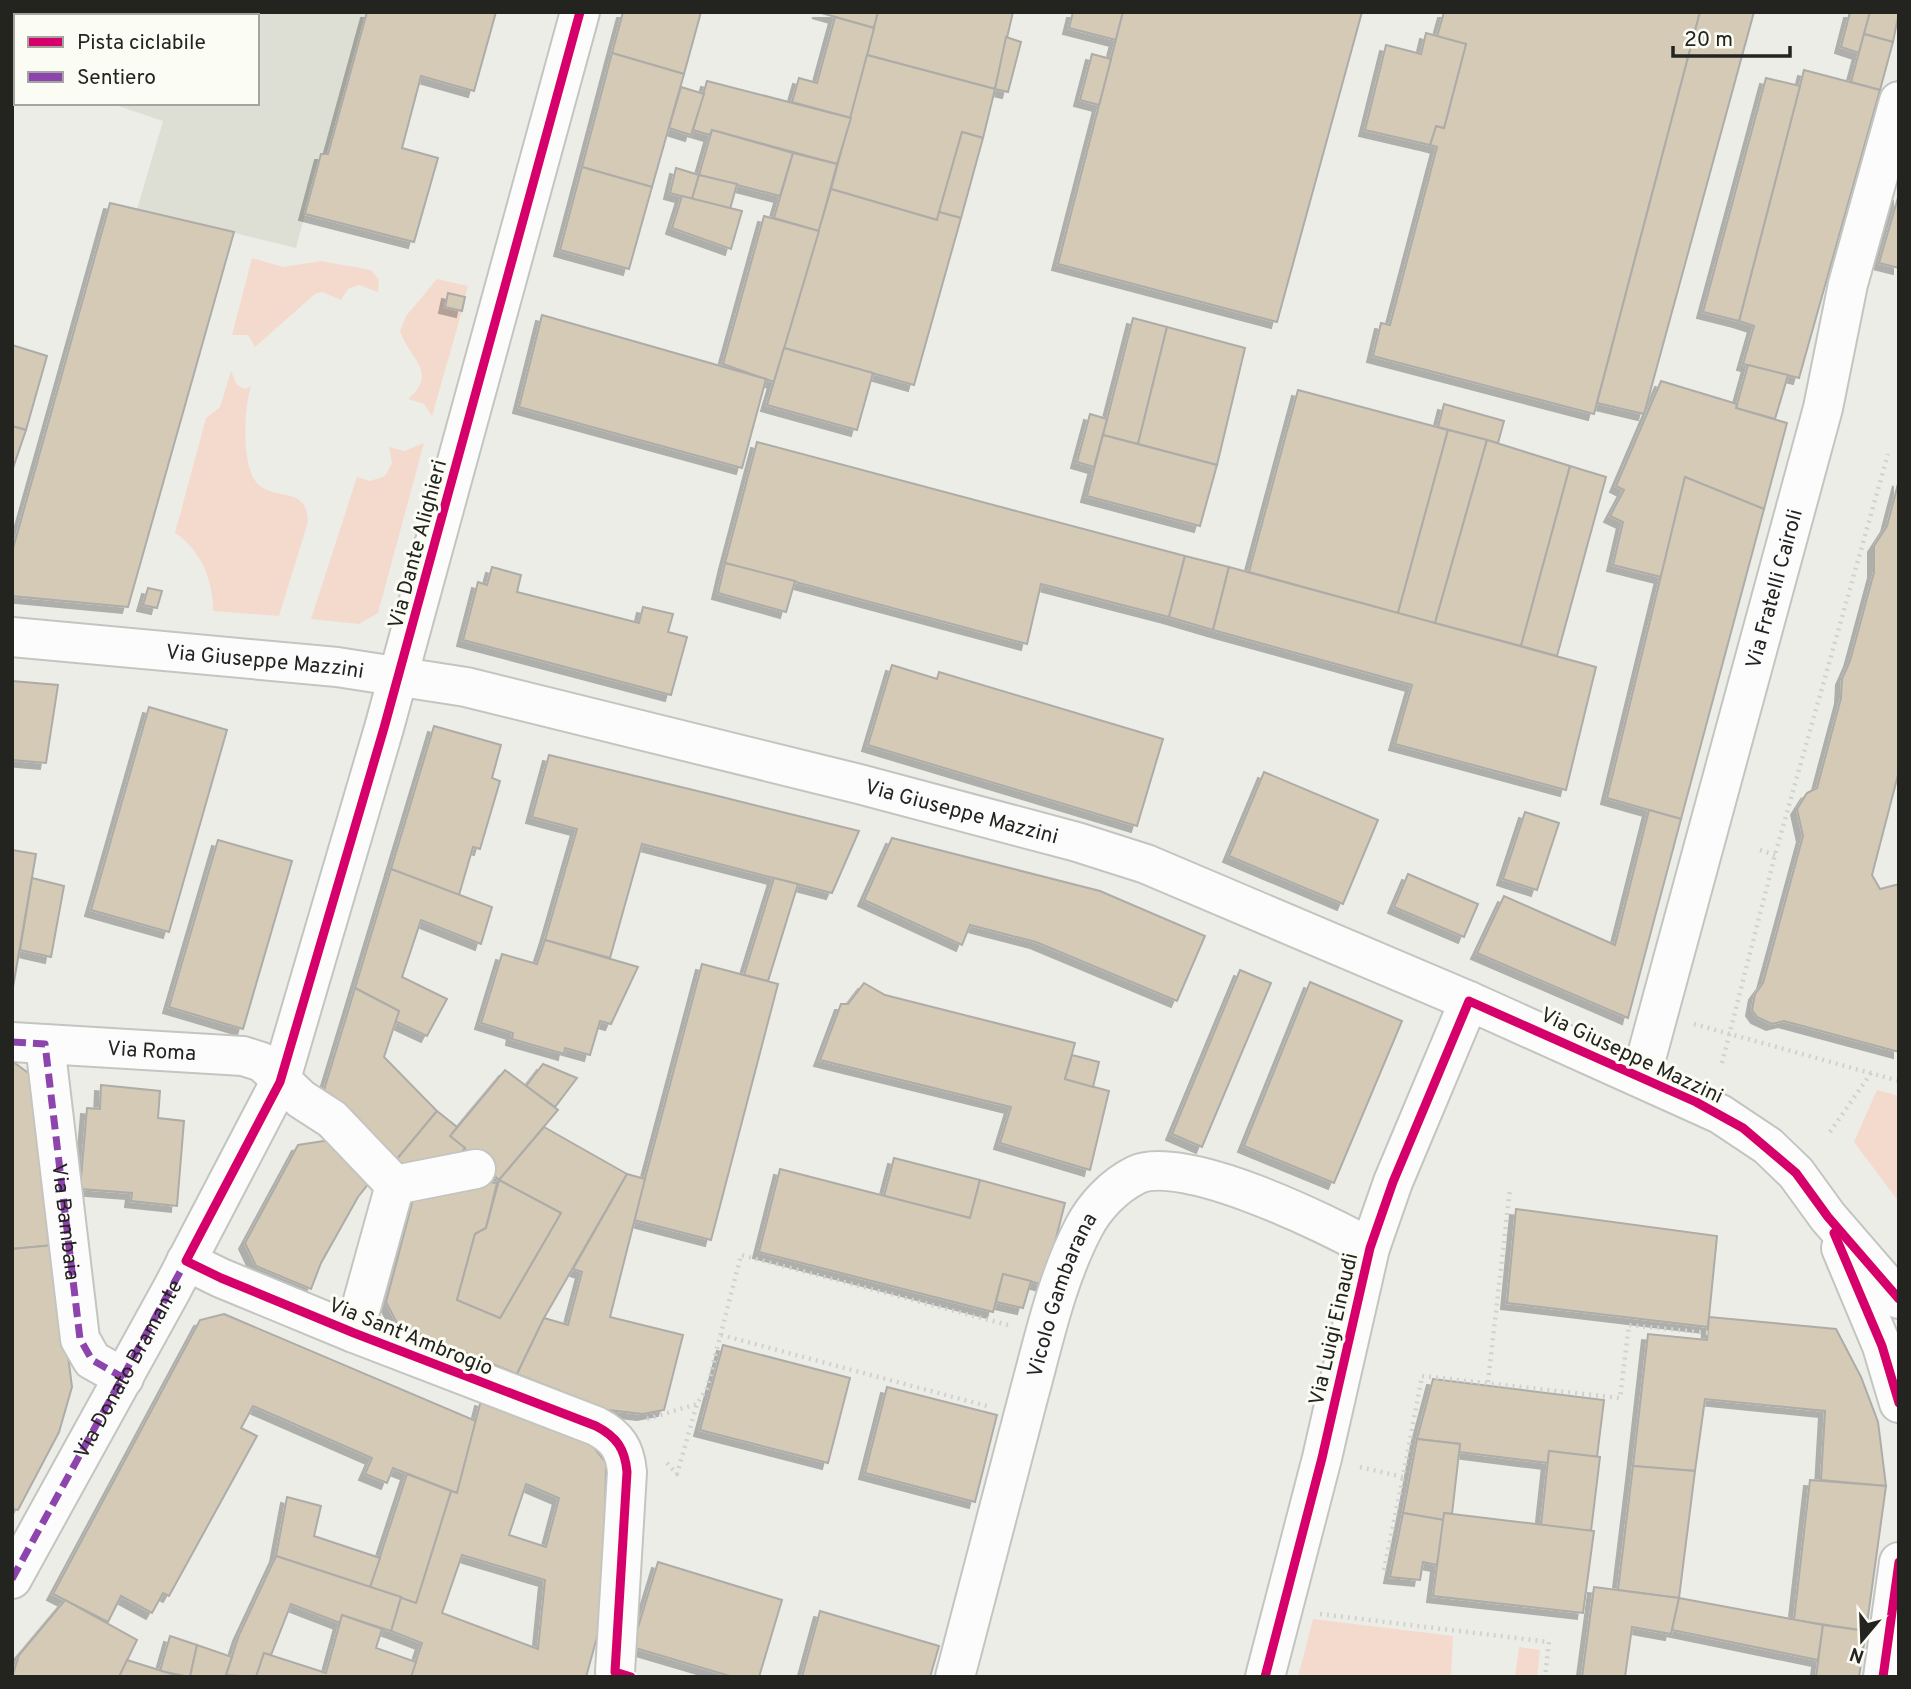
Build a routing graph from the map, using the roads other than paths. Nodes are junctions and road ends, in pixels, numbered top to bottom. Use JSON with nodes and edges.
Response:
{"nodes":[{"id":1,"x":580,"y":12,"type":"edge"},
{"id":2,"x":1899,"y":101,"type":"edge"},
{"id":3,"x":12,"y":637,"type":"edge"},
{"id":4,"x":398,"y":676,"type":"junction"},
{"id":5,"x":1469,"y":1000,"type":"junction"},
{"id":6,"x":29,"y":1043,"type":"edge"},
{"id":7,"x":1641,"y":1077,"type":"junction"},
{"id":8,"x":280,"y":1082,"type":"junction"},
{"id":9,"x":476,"y":1169,"type":"dead end"},
{"id":10,"x":395,"y":1185,"type":"junction"},
{"id":11,"x":1828,"y":1217,"type":"junction"},
{"id":12,"x":1370,"y":1248,"type":"junction"},
{"id":13,"x":186,"y":1261,"type":"junction"},
{"id":14,"x":1899,"y":1299,"type":"edge"},
{"id":15,"x":354,"y":1333,"type":"junction"},
{"id":16,"x":124,"y":1378,"type":"junction"},
{"id":17,"x":1899,"y":1404,"type":"edge"},
{"id":18,"x":1899,"y":1562,"type":"edge"},
{"id":19,"x":12,"y":1579,"type":"edge"},
{"id":20,"x":619,"y":1675,"type":"edge"},
{"id":21,"x":955,"y":1677,"type":"edge"},
{"id":22,"x":1265,"y":1677,"type":"edge"},
{"id":23,"x":1882,"y":1677,"type":"edge"}],
"edges":[{"from":1,"to":4,"type":"street","name":"Via Dante Alighieri"},
{"from":2,"to":7,"type":"street","name":"Via Fratelli Cairoli"},
{"from":3,"to":4,"type":"street","name":"Via Giuseppe Mazzini"},
{"from":4,"to":5,"type":"street","name":"Via Giuseppe Mazzini"},
{"from":4,"to":8,"type":"street","name":"Via Dante Alighieri"},
{"from":5,"to":7,"type":"street","name":"Via Giuseppe Mazzini"},
{"from":5,"to":12,"type":"street","name":"Via Luigi Einaudi"},
{"from":6,"to":8,"type":"street","name":"Via Roma"},
{"from":6,"to":16,"type":"street","name":"Via Bambaia"},
{"from":7,"to":11,"type":"street","name":"Via Giuseppe Mazzini"},
{"from":8,"to":10,"type":"street","name":"Via Roma"},
{"from":8,"to":13,"type":"street","name":"Via Donato Bramante"},
{"from":9,"to":10,"type":"street"},
{"from":10,"to":15,"type":"street"},
{"from":11,"to":14,"type":"street","name":"Via Giuseppe Mazzini"},
{"from":11,"to":17,"type":"street","name":"Via Giuseppe Mazzini"},
{"from":12,"to":21,"type":"street","name":"Vicolo Gambarana"},
{"from":12,"to":22,"type":"street","name":"Via Luigi Einaudi"},
{"from":13,"to":15,"type":"street","name":"Via Sant'Ambrogio"},
{"from":13,"to":16,"type":"street","name":"Via Donato Bramante"},
{"from":15,"to":20,"type":"street","name":"Via Sant'Ambrogio"},
{"from":16,"to":19,"type":"street","name":"Via Donato Bramante"},
{"from":18,"to":23,"type":"street"}]}
